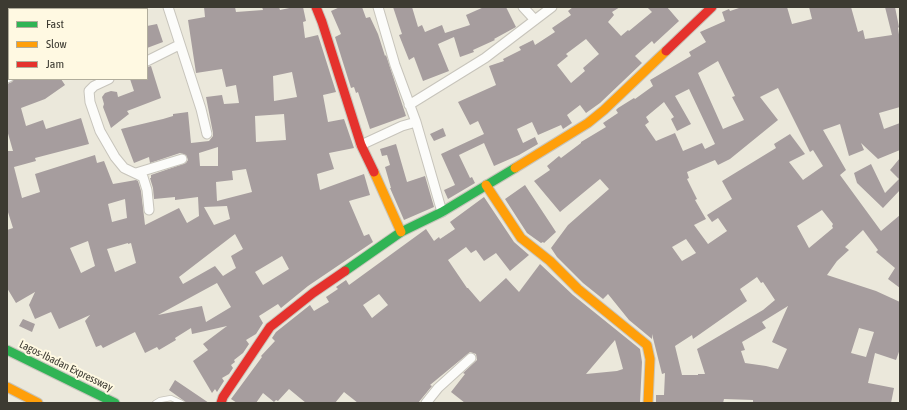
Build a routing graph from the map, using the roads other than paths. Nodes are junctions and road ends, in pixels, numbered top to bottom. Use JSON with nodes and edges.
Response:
{"nodes":[{"id":1,"x":168,"y":7,"type":"edge"},
{"id":2,"x":316,"y":7,"type":"edge"},
{"id":3,"x":378,"y":7,"type":"edge"},
{"id":4,"x":523,"y":7,"type":"edge"},
{"id":5,"x":552,"y":7,"type":"edge"},
{"id":6,"x":712,"y":7,"type":"edge"},
{"id":7,"x":535,"y":20,"type":"junction"},
{"id":8,"x":179,"y":45,"type":"junction"},
{"id":9,"x":148,"y":60,"type":"edge"},
{"id":10,"x":107,"y":80,"type":"edge"},
{"id":11,"x":410,"y":105,"type":"junction"},
{"id":12,"x":416,"y":122,"type":"junction"},
{"id":13,"x":207,"y":134,"type":"dead end"},
{"id":14,"x":361,"y":145,"type":"junction"},
{"id":15,"x":182,"y":159,"type":"dead end"},
{"id":16,"x":136,"y":173,"type":"junction"},
{"id":17,"x":486,"y":185,"type":"junction"},
{"id":18,"x":149,"y":210,"type":"dead end"},
{"id":19,"x":442,"y":212,"type":"junction"},
{"id":20,"x":401,"y":232,"type":"junction"},
{"id":21,"x":7,"y":350,"type":"edge"},
{"id":22,"x":471,"y":358,"type":"dead end"},
{"id":23,"x":7,"y":387,"type":"edge"},
{"id":24,"x":38,"y":403,"type":"edge"},
{"id":25,"x":115,"y":403,"type":"edge"},
{"id":26,"x":156,"y":403,"type":"edge"},
{"id":27,"x":182,"y":403,"type":"edge"},
{"id":28,"x":221,"y":403,"type":"edge"},
{"id":29,"x":426,"y":403,"type":"edge"},
{"id":30,"x":648,"y":403,"type":"edge"}],
"edges":[{"from":1,"to":8,"type":"street"},
{"from":2,"to":14,"type":"main road"},
{"from":3,"to":11,"type":"street"},
{"from":4,"to":7,"type":"street"},
{"from":5,"to":7,"type":"street"},
{"from":6,"to":17,"type":"main road"},
{"from":7,"to":11,"type":"street"},
{"from":8,"to":9,"type":"street"},
{"from":8,"to":13,"type":"street"},
{"from":10,"to":16,"type":"street"},
{"from":11,"to":12,"type":"street"},
{"from":12,"to":14,"type":"street"},
{"from":12,"to":19,"type":"street"},
{"from":14,"to":20,"type":"main road"},
{"from":15,"to":16,"type":"street"},
{"from":16,"to":18,"type":"street"},
{"from":17,"to":19,"type":"main road"},
{"from":17,"to":30,"type":"main road"},
{"from":19,"to":20,"type":"main road"},
{"from":20,"to":28,"type":"main road"},
{"from":21,"to":25,"type":"main road","name":"Lagos-Ibadan Expressway"},
{"from":22,"to":29,"type":"street"},
{"from":23,"to":24,"type":"main road"},
{"from":26,"to":27,"type":"lane"}]}
